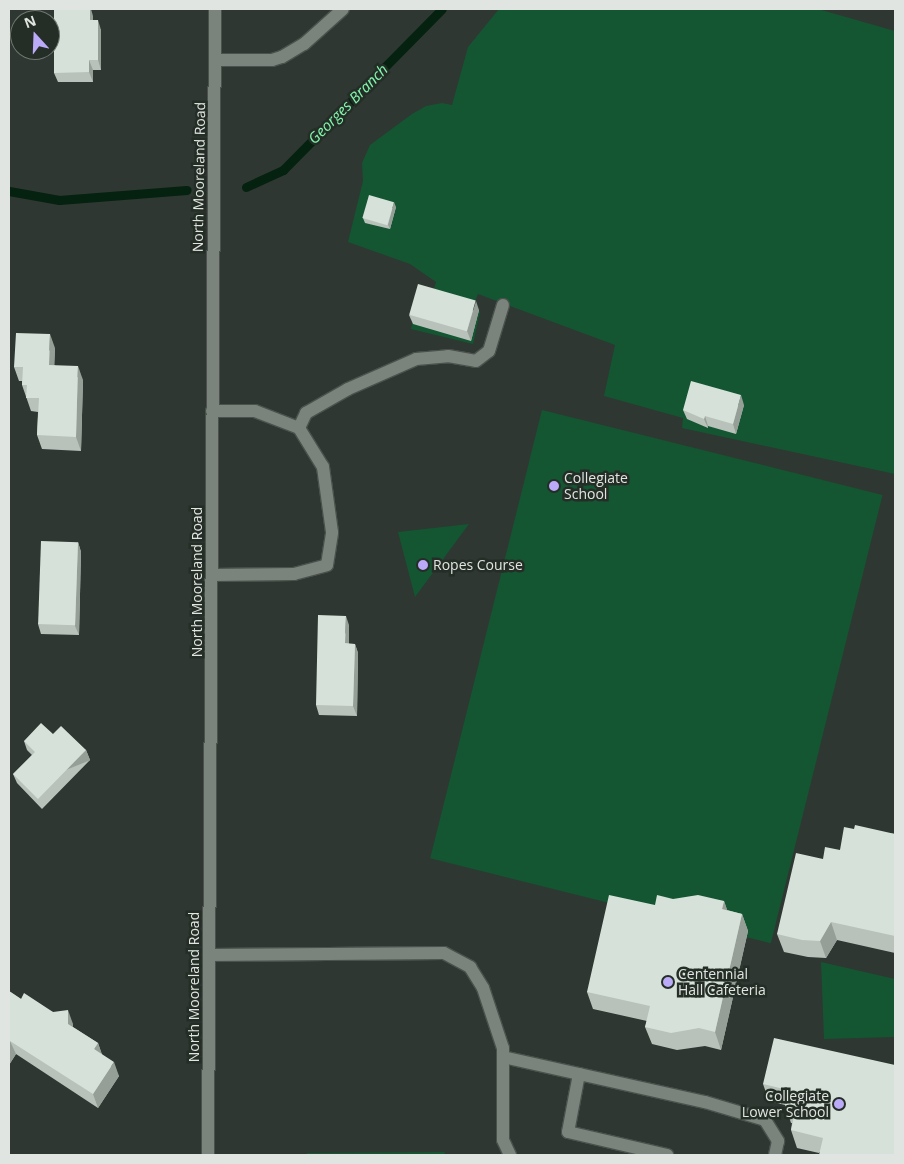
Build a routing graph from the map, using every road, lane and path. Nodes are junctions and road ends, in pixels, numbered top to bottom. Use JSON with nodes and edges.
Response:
{"nodes":[{"id":1,"x":215,"y":9,"type":"edge"},
{"id":2,"x":343,"y":9,"type":"edge"},
{"id":3,"x":215,"y":60,"type":"junction"},
{"id":4,"x":503,"y":305,"type":"dead end"},
{"id":5,"x":212,"y":411,"type":"junction"},
{"id":6,"x":298,"y":428,"type":"junction"},
{"id":7,"x":212,"y":574,"type":"junction"},
{"id":8,"x":210,"y":955,"type":"junction"},
{"id":9,"x":503,"y":1057,"type":"junction"},
{"id":10,"x":579,"y":1074,"type":"junction"},
{"id":11,"x":208,"y":1155,"type":"edge"},
{"id":12,"x":510,"y":1155,"type":"edge"},
{"id":13,"x":667,"y":1155,"type":"edge"},
{"id":14,"x":775,"y":1155,"type":"edge"}],
"edges":[{"from":1,"to":3,"type":"street","name":"North Mooreland Road"},
{"from":2,"to":3,"type":"street"},
{"from":3,"to":5,"type":"street","name":"North Mooreland Road"},
{"from":4,"to":6,"type":"street"},
{"from":5,"to":6,"type":"street"},
{"from":5,"to":7,"type":"street","name":"North Mooreland Road"},
{"from":6,"to":7,"type":"street"},
{"from":7,"to":8,"type":"street","name":"North Mooreland Road"},
{"from":8,"to":9,"type":"street"},
{"from":8,"to":11,"type":"street","name":"North Mooreland Road"},
{"from":9,"to":10,"type":"street"},
{"from":9,"to":12,"type":"street"},
{"from":10,"to":13,"type":"street"},
{"from":10,"to":14,"type":"street"}]}
